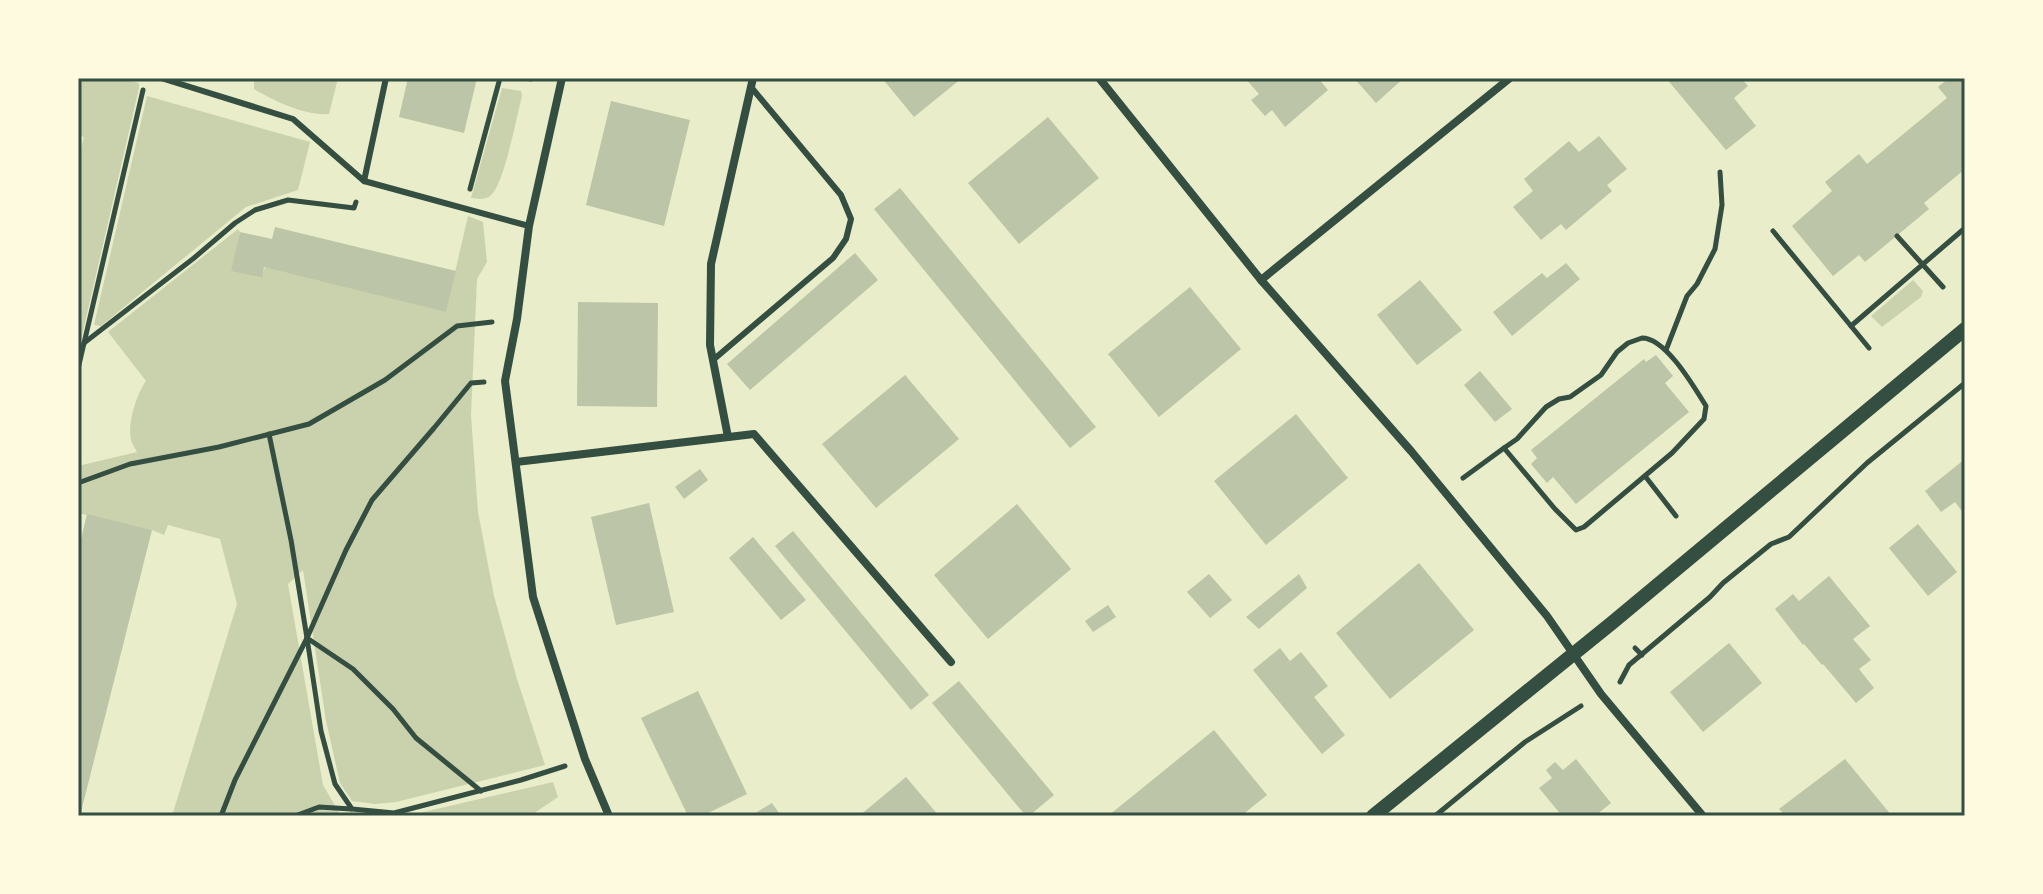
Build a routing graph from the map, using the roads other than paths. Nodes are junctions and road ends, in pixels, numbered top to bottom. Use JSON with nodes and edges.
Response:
{"nodes":[{"id":1,"x":161,"y":78,"type":"edge"},
{"id":2,"x":386,"y":78,"type":"edge"},
{"id":3,"x":562,"y":78,"type":"edge"},
{"id":4,"x":1099,"y":78,"type":"edge"},
{"id":5,"x":1510,"y":78,"type":"edge"},
{"id":6,"x":752,"y":82,"type":"edge"},
{"id":7,"x":364,"y":181,"type":"junction"},
{"id":8,"x":529,"y":226,"type":"junction"},
{"id":9,"x":1261,"y":280,"type":"junction"},
{"id":10,"x":1965,"y":329,"type":"edge"},
{"id":11,"x":713,"y":360,"type":"junction"},
{"id":12,"x":728,"y":437,"type":"junction"},
{"id":13,"x":516,"y":462,"type":"junction"},
{"id":14,"x":1574,"y":653,"type":"junction"},
{"id":15,"x":951,"y":662,"type":"dead end"},
{"id":16,"x":609,"y":816,"type":"edge"},
{"id":17,"x":1373,"y":816,"type":"edge"},
{"id":18,"x":1703,"y":816,"type":"edge"}],
"edges":[{"from":1,"to":7,"type":"lane"},
{"from":2,"to":7,"type":"lane"},
{"from":3,"to":8,"type":"street"},
{"from":4,"to":9,"type":"street"},
{"from":5,"to":9,"type":"street"},
{"from":6,"to":11,"type":"street"},
{"from":6,"to":11,"type":"lane"},
{"from":7,"to":8,"type":"lane"},
{"from":8,"to":13,"type":"street"},
{"from":9,"to":14,"type":"street"},
{"from":10,"to":14,"type":"street"},
{"from":11,"to":12,"type":"street"},
{"from":12,"to":13,"type":"street"},
{"from":12,"to":15,"type":"street"},
{"from":13,"to":16,"type":"street"},
{"from":14,"to":17,"type":"street"},
{"from":14,"to":18,"type":"street"}]}
